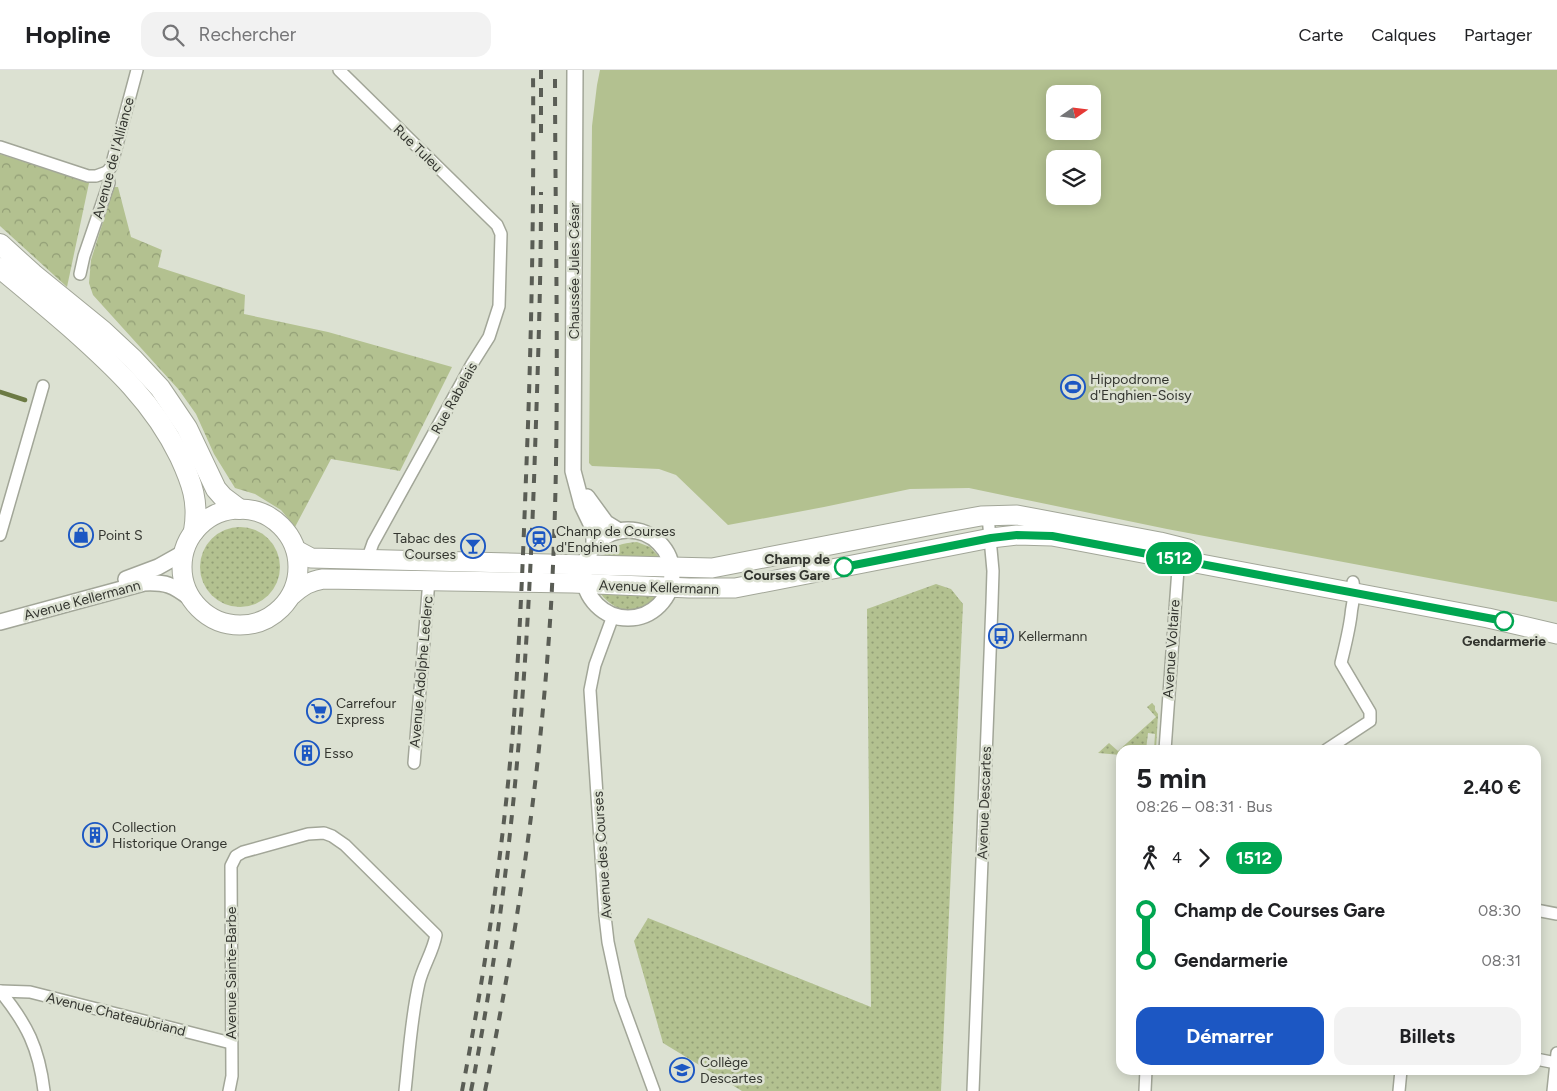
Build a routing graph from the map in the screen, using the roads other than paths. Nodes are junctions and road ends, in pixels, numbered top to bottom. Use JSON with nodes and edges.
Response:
{"nodes":[{"id":1,"x":136,"y":70,"type":"edge"},
{"id":2,"x":339,"y":70,"type":"edge"},
{"id":3,"x":575,"y":70,"type":"edge"},
{"id":4,"x":0,"y":147,"type":"edge"},
{"id":5,"x":107,"y":172,"type":"junction"},
{"id":6,"x":497,"y":225,"type":"joint"},
{"id":7,"x":0,"y":244,"type":"edge"},
{"id":8,"x":0,"y":268,"type":"edge"},
{"id":9,"x":80,"y":274,"type":"dead end"},
{"id":10,"x":44,"y":386,"type":"dead end"},
{"id":11,"x":573,"y":471,"type":"junction"},
{"id":12,"x":239,"y":508,"type":"junction"},
{"id":13,"x":988,"y":516,"type":"junction"},
{"id":14,"x":194,"y":530,"type":"junction"},
{"id":15,"x":619,"y":531,"type":"junction"},
{"id":16,"x":0,"y":535,"type":"edge"},
{"id":17,"x":991,"y":538,"type":"junction"},
{"id":18,"x":594,"y":546,"type":"junction"},
{"id":19,"x":296,"y":550,"type":"junction"},
{"id":20,"x":183,"y":553,"type":"junction"},
{"id":21,"x":1180,"y":553,"type":"junction"},
{"id":22,"x":367,"y":560,"type":"junction"},
{"id":23,"x":584,"y":565,"type":"junction"},
{"id":24,"x":672,"y":567,"type":"junction"},
{"id":25,"x":429,"y":580,"type":"junction"},
{"id":26,"x":585,"y":584,"type":"junction"},
{"id":27,"x":672,"y":587,"type":"junction"},
{"id":28,"x":1354,"y":588,"type":"junction"},
{"id":29,"x":292,"y":594,"type":"junction"},
{"id":30,"x":190,"y":598,"type":"junction"},
{"id":31,"x":0,"y":614,"type":"edge"},
{"id":32,"x":613,"y":616,"type":"junction"},
{"id":33,"x":0,"y":622,"type":"edge"},
{"id":34,"x":1557,"y":624,"type":"edge"},
{"id":35,"x":1557,"y":634,"type":"edge"},
{"id":36,"x":1165,"y":745,"type":"edge"},
{"id":37,"x":1334,"y":745,"type":"edge"},
{"id":38,"x":414,"y":763,"type":"dead end"},
{"id":39,"x":1541,"y":911,"type":"edge"},
{"id":40,"x":1557,"y":914,"type":"edge"},
{"id":41,"x":0,"y":991,"type":"edge"},
{"id":42,"x":231,"y":1043,"type":"junction"},
{"id":43,"x":1556,"y":1058,"type":"edge"},
{"id":44,"x":1541,"y":1059,"type":"edge"},
{"id":45,"x":1146,"y":1075,"type":"edge"},
{"id":46,"x":1401,"y":1075,"type":"edge"},
{"id":47,"x":44,"y":1091,"type":"edge"},
{"id":48,"x":230,"y":1091,"type":"edge"},
{"id":49,"x":405,"y":1091,"type":"edge"},
{"id":50,"x":654,"y":1091,"type":"edge"},
{"id":51,"x":973,"y":1091,"type":"edge"},
{"id":52,"x":1145,"y":1091,"type":"edge"},
{"id":53,"x":1399,"y":1091,"type":"edge"},
{"id":54,"x":1553,"y":1091,"type":"edge"}],
"edges":[{"from":1,"to":5,"type":"street","name":"Avenue de l'Alliance"},
{"from":2,"to":6,"type":"street","name":"Rue Tuleu"},
{"from":3,"to":11,"type":"street","name":"Chaussée Jules César"},
{"from":4,"to":5,"type":"street"},
{"from":5,"to":9,"type":"street","name":"Avenue de l'Alliance"},
{"from":6,"to":22,"type":"street","name":"Rue Rabelais"},
{"from":7,"to":12,"type":"highway"},
{"from":8,"to":14,"type":"highway"},
{"from":10,"to":16,"type":"street"},
{"from":11,"to":15,"type":"street"},
{"from":11,"to":18,"type":"street","name":"Chaussée Jules César"},
{"from":12,"to":14,"type":"main road"},
{"from":12,"to":19,"type":"main road"},
{"from":13,"to":17,"type":"street","name":"Avenue Descartes"},
{"from":13,"to":21,"type":"main road","name":"Avenue Kellermann"},
{"from":13,"to":24,"type":"main road","name":"Avenue Kellermann"},
{"from":14,"to":20,"type":"main road"},
{"from":15,"to":18,"type":"street"},
{"from":15,"to":24,"type":"street"},
{"from":17,"to":21,"type":"main road","name":"Avenue Kellermann"},
{"from":17,"to":27,"type":"main road","name":"Avenue Kellermann"},
{"from":17,"to":51,"type":"street","name":"Avenue Descartes"},
{"from":18,"to":23,"type":"street"},
{"from":19,"to":22,"type":"main road","name":"Avenue Kellermann"},
{"from":19,"to":29,"type":"main road"},
{"from":20,"to":30,"type":"main road"},
{"from":20,"to":31,"type":"street","name":"Avenue Kellermann"},
{"from":21,"to":28,"type":"main road","name":"Avenue Kellermann"},
{"from":21,"to":36,"type":"street","name":"Avenue Voltaire"},
{"from":22,"to":23,"type":"main road","name":"Avenue Kellermann"},
{"from":23,"to":24,"type":"main road","name":"Avenue Kellermann"},
{"from":23,"to":26,"type":"street"},
{"from":24,"to":27,"type":"street"},
{"from":25,"to":26,"type":"main road","name":"Avenue Kellermann"},
{"from":25,"to":29,"type":"main road","name":"Avenue Kellermann"},
{"from":25,"to":38,"type":"street","name":"Avenue Adolphe Leclerc"},
{"from":26,"to":27,"type":"main road","name":"Avenue Kellermann"},
{"from":26,"to":32,"type":"street"},
{"from":27,"to":32,"type":"street"},
{"from":28,"to":34,"type":"main road","name":"Avenue Kellermann"},
{"from":28,"to":35,"type":"main road","name":"Avenue Kellermann"},
{"from":28,"to":37,"type":"street"},
{"from":29,"to":30,"type":"main road"},
{"from":30,"to":33,"type":"street","name":"Avenue Kellermann"},
{"from":32,"to":50,"type":"street","name":"Avenue des Courses"},
{"from":39,"to":40,"type":"street"},
{"from":41,"to":42,"type":"street","name":"Avenue Chateaubriand"},
{"from":41,"to":47,"type":"street"},
{"from":42,"to":48,"type":"street","name":"Avenue Sainte-Barbe"},
{"from":42,"to":49,"type":"street","name":"Avenue Sainte-Barbe"},
{"from":43,"to":44,"type":"street"},
{"from":43,"to":54,"type":"street"},
{"from":45,"to":52,"type":"street"},
{"from":46,"to":53,"type":"street"}]}
